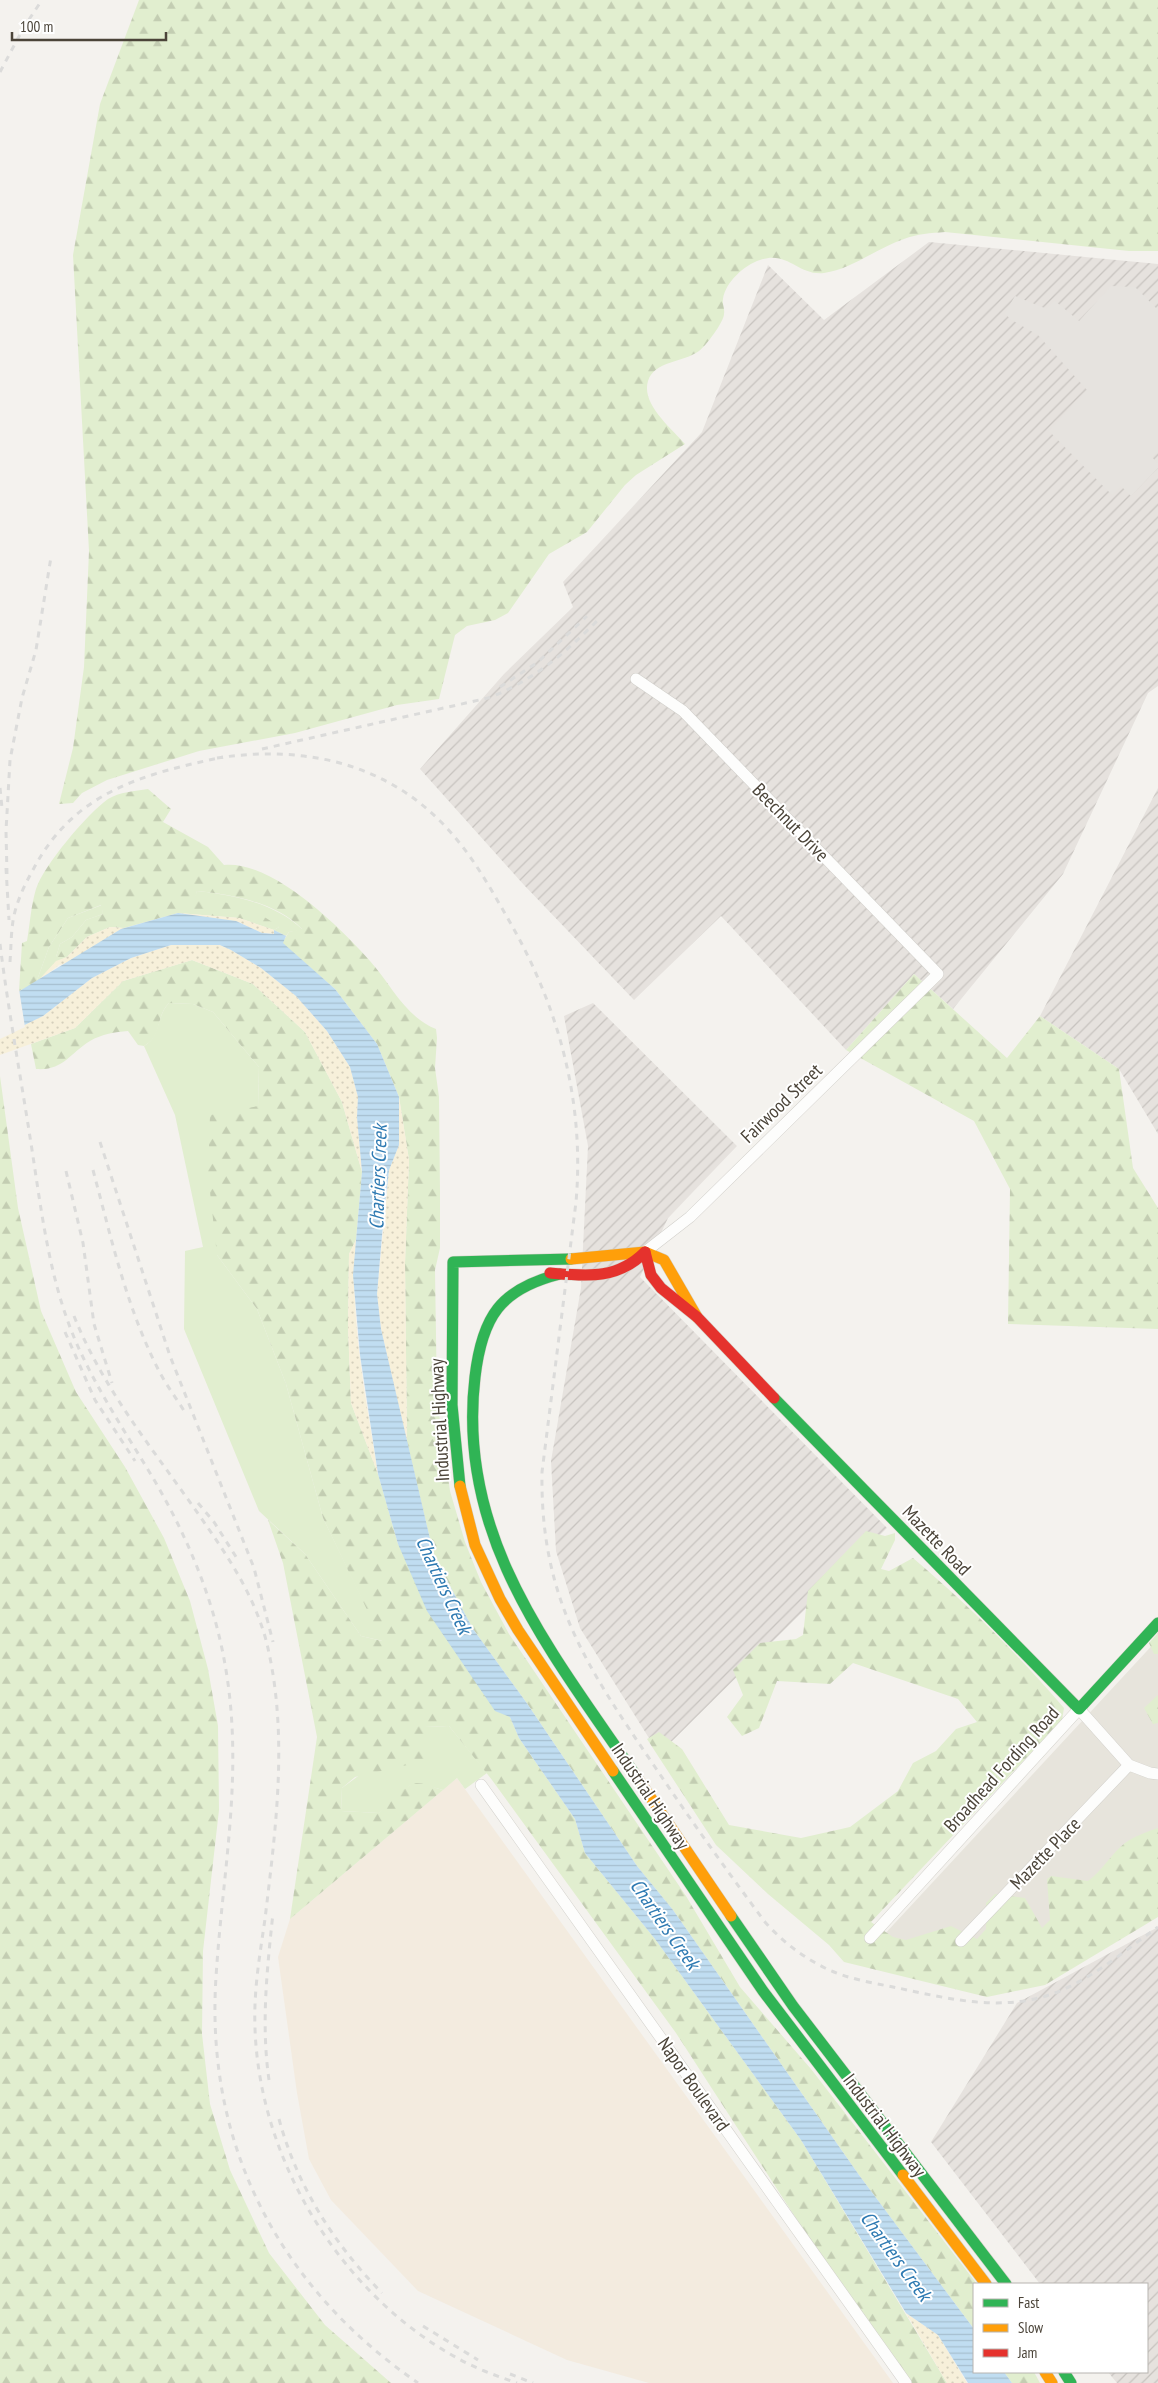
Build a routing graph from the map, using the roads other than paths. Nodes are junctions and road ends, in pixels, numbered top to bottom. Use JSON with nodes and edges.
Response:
{"nodes":[{"id":1,"x":636,"y":679,"type":"dead end"},
{"id":2,"x":938,"y":974,"type":"joint"},
{"id":3,"x":645,"y":1252,"type":"junction"},
{"id":4,"x":453,"y":1267,"type":"junction"},
{"id":5,"x":510,"y":1272,"type":"dead end"},
{"id":6,"x":529,"y":1273,"type":"dead end"},
{"id":7,"x":560,"y":1274,"type":"junction"},
{"id":8,"x":697,"y":1317,"type":"junction"},
{"id":9,"x":1158,"y":1623,"type":"edge"},
{"id":10,"x":1079,"y":1709,"type":"junction"},
{"id":11,"x":1129,"y":1765,"type":"junction"},
{"id":12,"x":1158,"y":1774,"type":"edge"},
{"id":13,"x":481,"y":1785,"type":"dead end"},
{"id":14,"x":870,"y":1938,"type":"dead end"},
{"id":15,"x":961,"y":1941,"type":"dead end"},
{"id":16,"x":985,"y":2283,"type":"edge"},
{"id":17,"x":1005,"y":2283,"type":"edge"},
{"id":18,"x":906,"y":2383,"type":"edge"}],
"edges":[{"from":1,"to":2,"type":"street","name":"Beechnut Drive"},
{"from":2,"to":3,"type":"street","name":"Fairwood Street"},
{"from":3,"to":4,"type":"street"},
{"from":3,"to":7,"type":"street","name":"Fairwood Street"},
{"from":3,"to":8,"type":"street","name":"Mazette Road"},
{"from":3,"to":8,"type":"street","name":"Mazette Road"},
{"from":4,"to":5,"type":"street"},
{"from":4,"to":16,"type":"street","name":"Industrial Highway"},
{"from":6,"to":7,"type":"street","name":"Fairwood Street"},
{"from":7,"to":17,"type":"street","name":"Industrial Highway"},
{"from":8,"to":10,"type":"street","name":"Mazette Road"},
{"from":9,"to":10,"type":"street","name":"Broadhead Fording Road"},
{"from":10,"to":11,"type":"street","name":"Mazette Road"},
{"from":10,"to":14,"type":"street","name":"Broadhead Fording Road"},
{"from":11,"to":12,"type":"street","name":"Mazette Road"},
{"from":11,"to":15,"type":"street","name":"Mazette Place"},
{"from":13,"to":18,"type":"street","name":"Napor Boulevard"}]}
